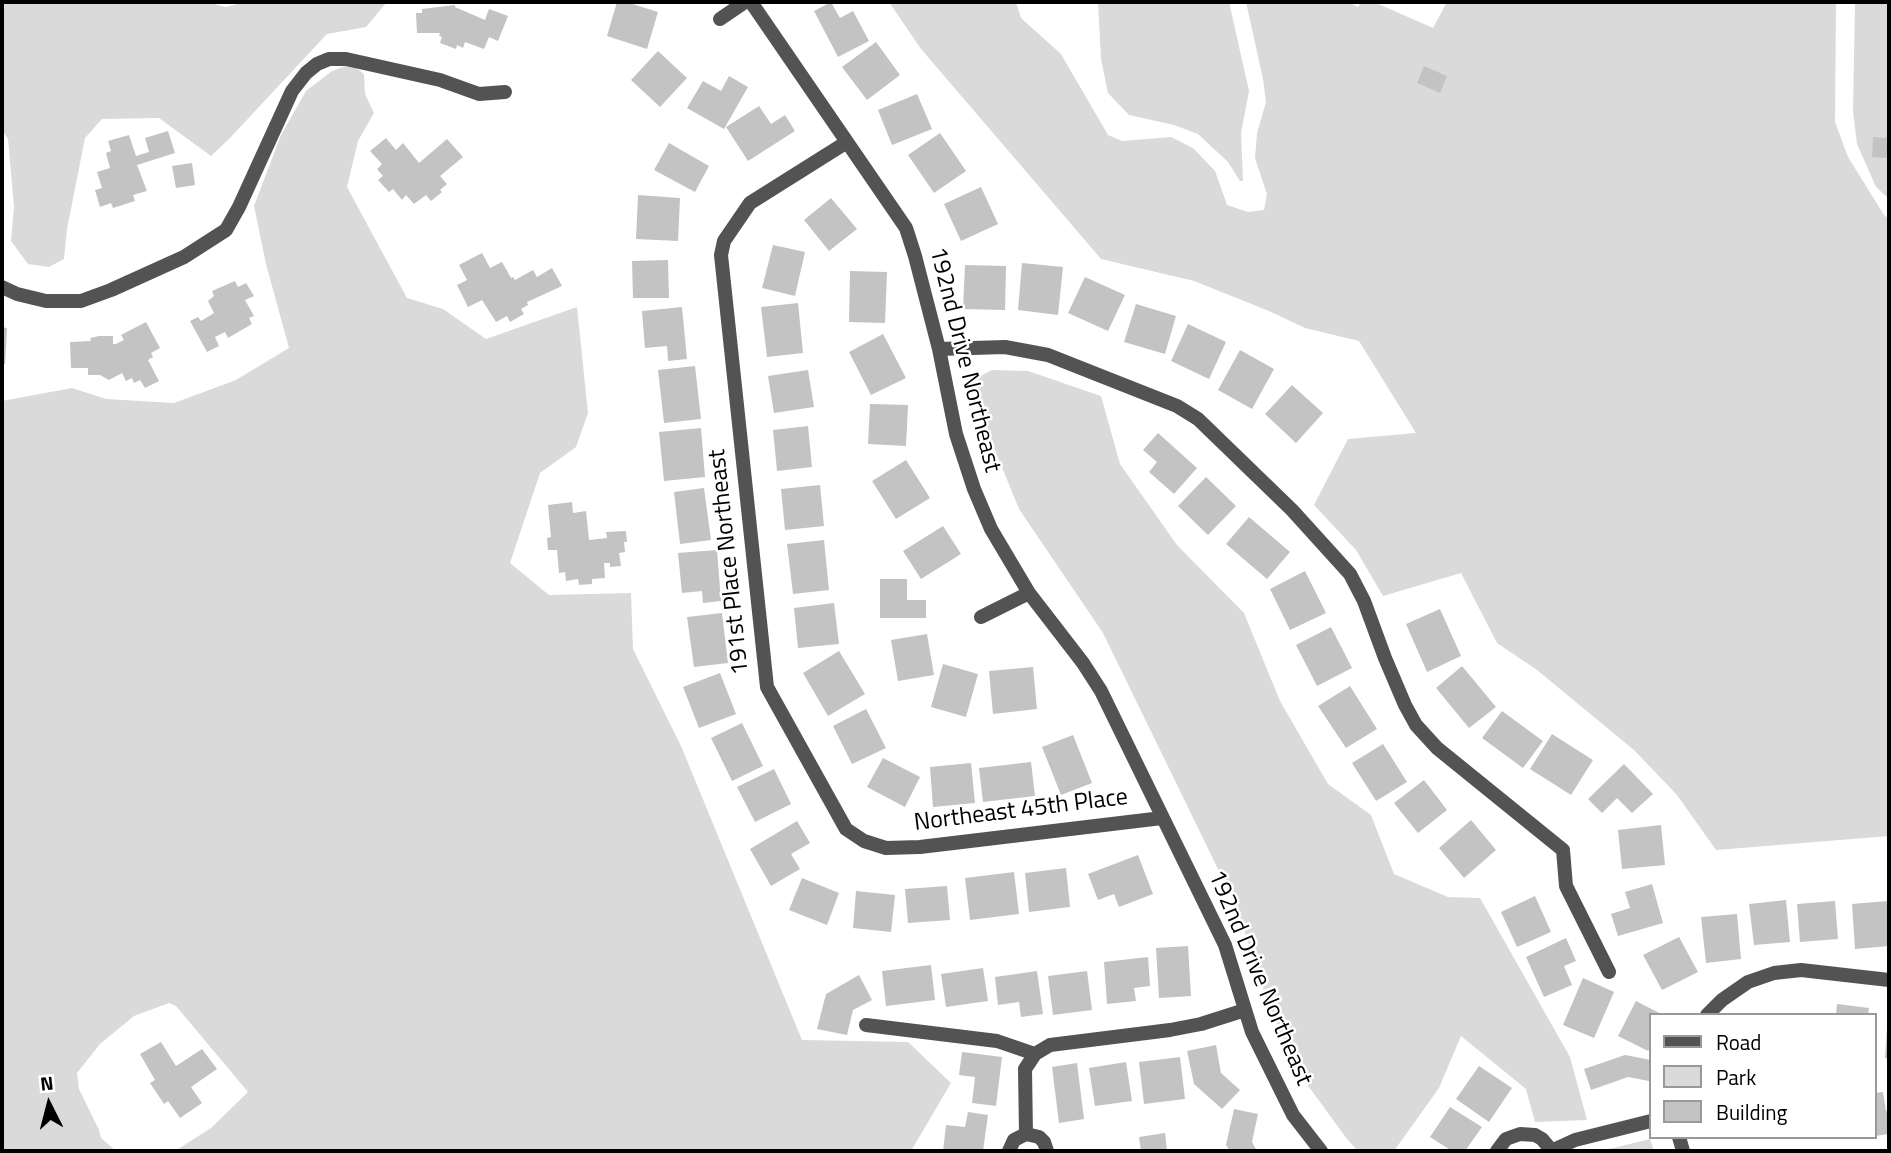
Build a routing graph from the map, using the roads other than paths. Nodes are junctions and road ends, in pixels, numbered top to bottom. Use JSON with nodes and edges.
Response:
{"nodes":[{"id":1,"x":745,"y":2,"type":"edge"},
{"id":2,"x":751,"y":2,"type":"edge"},
{"id":3,"x":720,"y":19,"type":"dead end"},
{"id":4,"x":505,"y":92,"type":"dead end"},
{"id":5,"x":847,"y":142,"type":"junction"},
{"id":6,"x":2,"y":287,"type":"edge"},
{"id":7,"x":939,"y":349,"type":"junction"},
{"id":8,"x":1029,"y":593,"type":"junction"},
{"id":9,"x":981,"y":617,"type":"dead end"},
{"id":10,"x":1162,"y":818,"type":"junction"},
{"id":11,"x":886,"y":848,"type":"joint"},
{"id":12,"x":1609,"y":972,"type":"dead end"},
{"id":13,"x":1889,"y":981,"type":"edge"},
{"id":14,"x":1245,"y":1010,"type":"junction"},
{"id":15,"x":1709,"y":1013,"type":"edge"},
{"id":16,"x":866,"y":1025,"type":"dead end"},
{"id":17,"x":1035,"y":1054,"type":"junction"},
{"id":18,"x":1650,"y":1121,"type":"edge"},
{"id":19,"x":1026,"y":1134,"type":"junction"},
{"id":20,"x":1009,"y":1151,"type":"edge"},
{"id":21,"x":1047,"y":1151,"type":"edge"},
{"id":22,"x":1321,"y":1151,"type":"edge"},
{"id":23,"x":1497,"y":1151,"type":"edge"},
{"id":24,"x":1551,"y":1151,"type":"edge"}],
"edges":[{"from":1,"to":3,"type":"street"},
{"from":2,"to":5,"type":"street","name":"192nd Drive Northeast"},
{"from":4,"to":6,"type":"street"},
{"from":5,"to":7,"type":"street","name":"192nd Drive Northeast"},
{"from":5,"to":11,"type":"street","name":"191st Place Northeast"},
{"from":7,"to":8,"type":"street","name":"192nd Drive Northeast"},
{"from":7,"to":12,"type":"street"},
{"from":8,"to":9,"type":"street"},
{"from":8,"to":10,"type":"street","name":"192nd Drive Northeast"},
{"from":10,"to":11,"type":"street","name":"Northeast 45th Place"},
{"from":10,"to":14,"type":"street","name":"192nd Drive Northeast"},
{"from":13,"to":15,"type":"street"},
{"from":14,"to":17,"type":"street"},
{"from":14,"to":22,"type":"street","name":"192nd Drive Northeast"},
{"from":16,"to":17,"type":"street"},
{"from":17,"to":19,"type":"street"},
{"from":18,"to":24,"type":"street"},
{"from":19,"to":20,"type":"street"},
{"from":19,"to":21,"type":"street"},
{"from":23,"to":24,"type":"street"}]}
